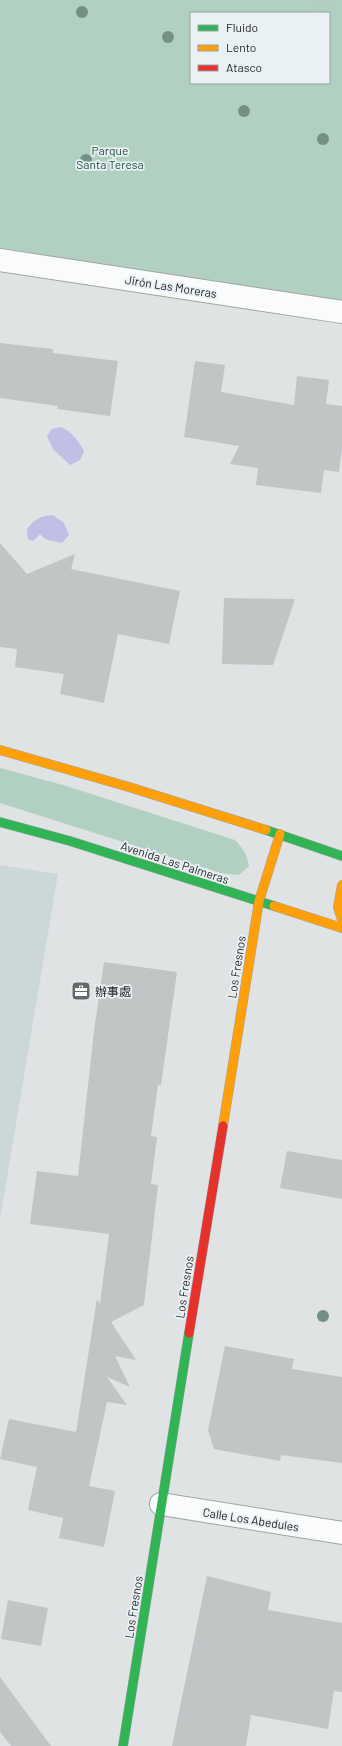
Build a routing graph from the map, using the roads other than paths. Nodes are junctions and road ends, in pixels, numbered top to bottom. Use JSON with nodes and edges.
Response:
{"nodes":[{"id":1,"x":0,"y":260,"type":"edge"},
{"id":2,"x":342,"y":312,"type":"edge"},
{"id":3,"x":0,"y":750,"type":"edge"},
{"id":4,"x":0,"y":822,"type":"edge"},
{"id":5,"x":280,"y":834,"type":"junction"},
{"id":6,"x":342,"y":856,"type":"edge"},
{"id":7,"x":342,"y":885,"type":"edge"},
{"id":8,"x":259,"y":901,"type":"junction"},
{"id":9,"x":342,"y":920,"type":"edge"},
{"id":10,"x":342,"y":928,"type":"edge"},
{"id":11,"x":161,"y":1504,"type":"junction"},
{"id":12,"x":342,"y":1533,"type":"edge"},
{"id":13,"x":123,"y":1746,"type":"edge"}],
"edges":[{"from":1,"to":2,"type":"street","name":"Jirón Las Moreras"},
{"from":3,"to":5,"type":"street"},
{"from":4,"to":8,"type":"street","name":"Avenida Las Palmeras"},
{"from":5,"to":6,"type":"street"},
{"from":5,"to":8,"type":"street","name":"Los Fresnos"},
{"from":7,"to":9,"type":"street"},
{"from":8,"to":10,"type":"street","name":"Avenida Las Palmeras"},
{"from":8,"to":11,"type":"street","name":"Los Fresnos"},
{"from":11,"to":12,"type":"street","name":"Calle Los Abedules"},
{"from":11,"to":13,"type":"street","name":"Los Fresnos"}]}
